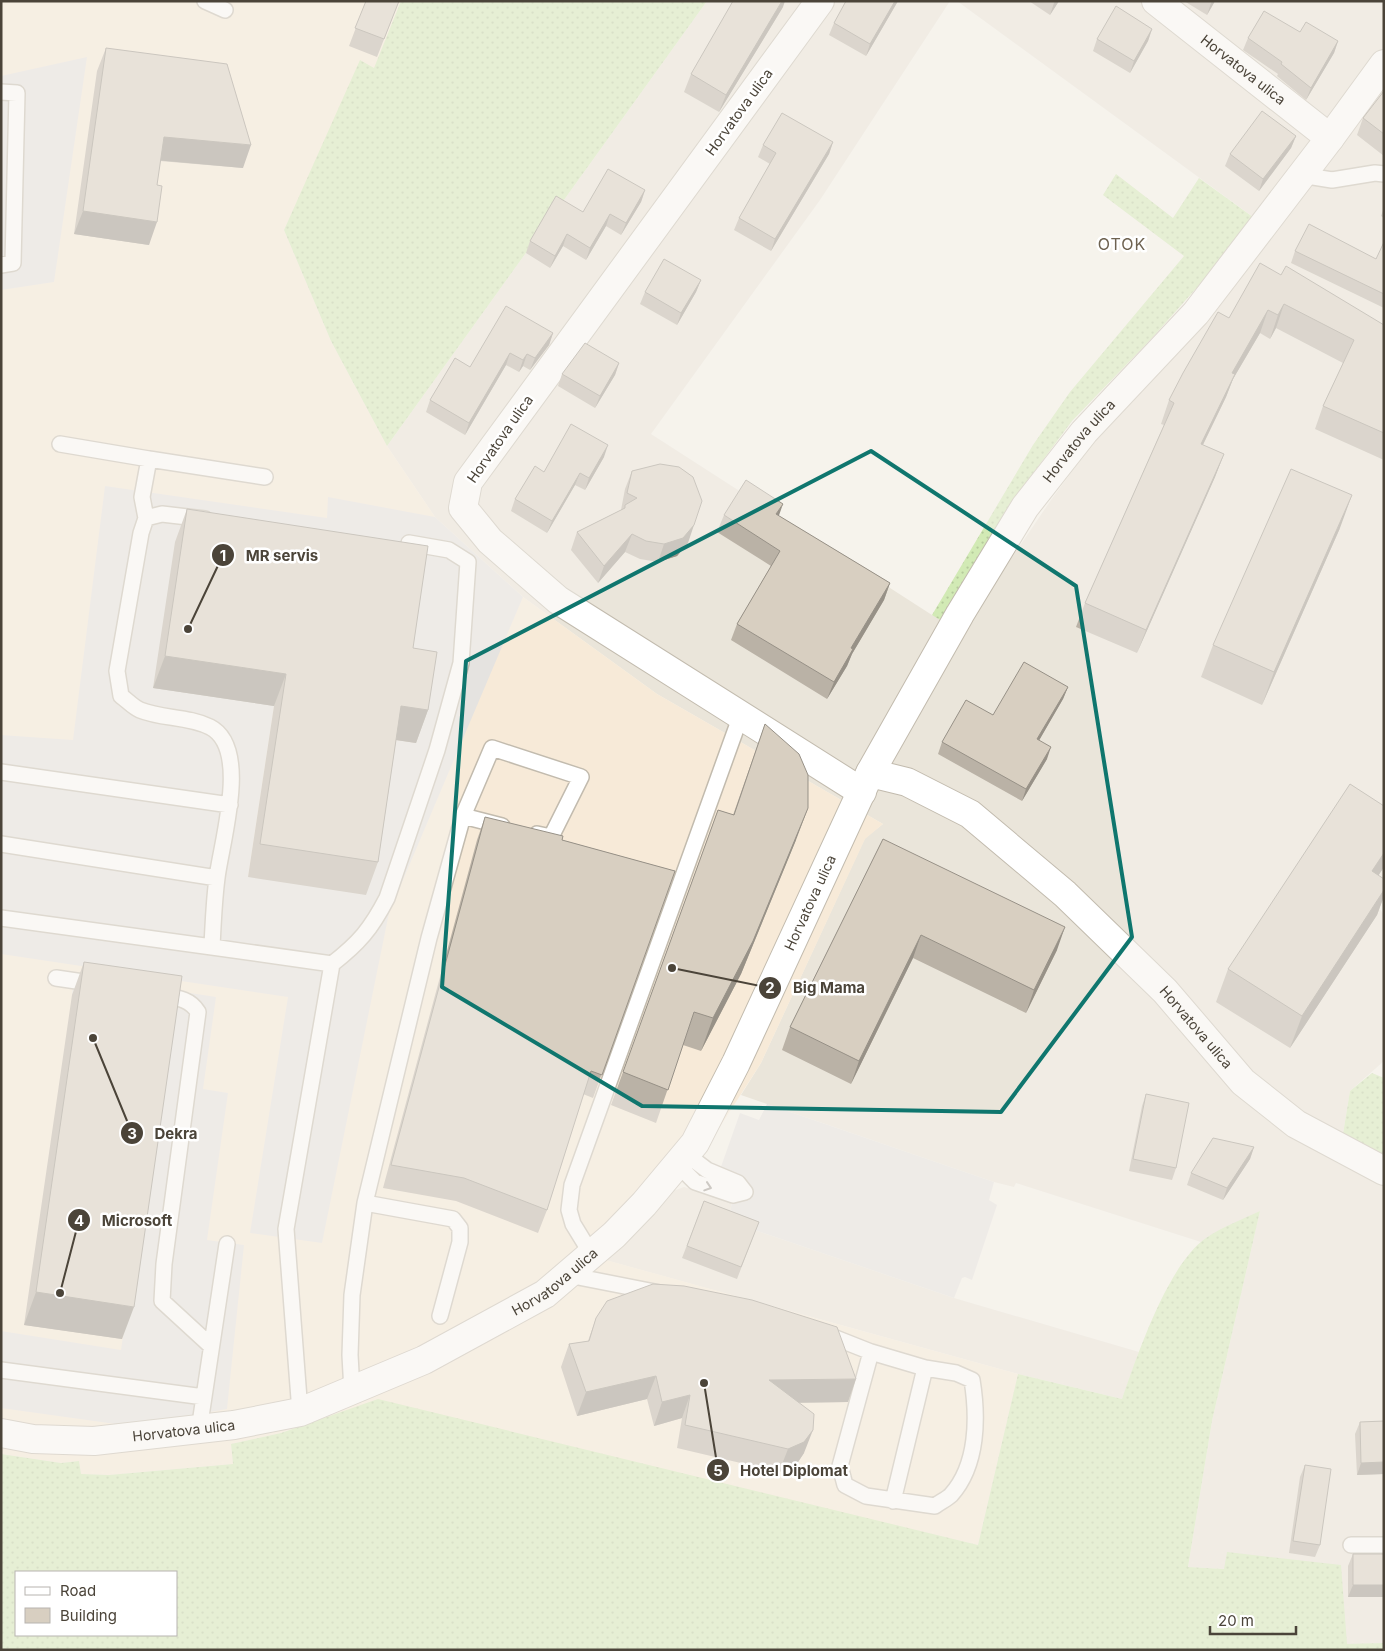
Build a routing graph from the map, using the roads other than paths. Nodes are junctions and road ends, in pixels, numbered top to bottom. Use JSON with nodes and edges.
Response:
{"nodes":[{"id":1,"x":205,"y":1,"type":"edge"},
{"id":2,"x":820,"y":1,"type":"edge"},
{"id":3,"x":1156,"y":1,"type":"edge"},
{"id":4,"x":225,"y":10,"type":"dead end"},
{"id":5,"x":1384,"y":64,"type":"edge"},
{"id":6,"x":1,"y":92,"type":"edge"},
{"id":7,"x":1330,"y":138,"type":"junction"},
{"id":8,"x":1384,"y":174,"type":"edge"},
{"id":9,"x":1301,"y":175,"type":"junction"},
{"id":10,"x":1,"y":265,"type":"edge"},
{"id":11,"x":60,"y":444,"type":"dead end"},
{"id":12,"x":149,"y":459,"type":"junction"},
{"id":13,"x":265,"y":477,"type":"dead end"},
{"id":14,"x":146,"y":518,"type":"junction"},
{"id":15,"x":220,"y":521,"type":"edge"},
{"id":16,"x":394,"y":542,"type":"edge"},
{"id":17,"x":741,"y":715,"type":"junction"},
{"id":18,"x":1,"y":772,"type":"edge"},
{"id":19,"x":866,"y":782,"type":"junction"},
{"id":20,"x":230,"y":805,"type":"junction"},
{"id":21,"x":463,"y":816,"type":"junction"},
{"id":22,"x":1,"y":844,"type":"edge"},
{"id":23,"x":217,"y":878,"type":"junction"},
{"id":24,"x":1,"y":918,"type":"edge"},
{"id":25,"x":212,"y":947,"type":"junction"},
{"id":26,"x":332,"y":964,"type":"junction"},
{"id":27,"x":56,"y":978,"type":"dead end"},
{"id":28,"x":112,"y":987,"type":"edge"},
{"id":29,"x":140,"y":992,"type":"edge"},
{"id":30,"x":1384,"y":1172,"type":"edge"},
{"id":31,"x":365,"y":1203,"type":"junction"},
{"id":32,"x":227,"y":1244,"type":"dead end"},
{"id":33,"x":592,"y":1255,"type":"junction"},
{"id":34,"x":568,"y":1275,"type":"junction"},
{"id":35,"x":678,"y":1297,"type":"edge"},
{"id":36,"x":440,"y":1316,"type":"dead end"},
{"id":37,"x":806,"y":1328,"type":"edge"},
{"id":38,"x":212,"y":1346,"type":"junction"},
{"id":39,"x":871,"y":1352,"type":"junction"},
{"id":40,"x":925,"y":1368,"type":"junction"},
{"id":41,"x":1,"y":1370,"type":"edge"},
{"id":42,"x":352,"y":1392,"type":"junction"},
{"id":43,"x":204,"y":1397,"type":"junction"},
{"id":44,"x":300,"y":1412,"type":"junction"},
{"id":45,"x":199,"y":1430,"type":"junction"},
{"id":46,"x":1,"y":1433,"type":"edge"},
{"id":47,"x":893,"y":1501,"type":"junction"},
{"id":48,"x":1351,"y":1545,"type":"dead end"},
{"id":49,"x":1384,"y":1545,"type":"edge"}],
"edges":[{"from":1,"to":4,"type":"lane"},
{"from":2,"to":17,"type":"street","name":"Horvatova ulica"},
{"from":3,"to":7,"type":"street","name":"Horvatova ulica"},
{"from":5,"to":7,"type":"street","name":"Horvatova ulica"},
{"from":6,"to":10,"type":"lane"},
{"from":7,"to":9,"type":"street","name":"Horvatova ulica"},
{"from":8,"to":9,"type":"lane"},
{"from":9,"to":19,"type":"street","name":"Horvatova ulica"},
{"from":11,"to":12,"type":"lane"},
{"from":12,"to":13,"type":"lane"},
{"from":12,"to":14,"type":"lane"},
{"from":14,"to":15,"type":"lane"},
{"from":14,"to":20,"type":"lane"},
{"from":16,"to":26,"type":"lane"},
{"from":17,"to":19,"type":"street","name":"Horvatova ulica"},
{"from":17,"to":33,"type":"lane"},
{"from":18,"to":20,"type":"lane"},
{"from":19,"to":30,"type":"street","name":"Horvatova ulica"},
{"from":19,"to":33,"type":"street","name":"Horvatova ulica"},
{"from":20,"to":23,"type":"lane"},
{"from":21,"to":21,"type":"lane"},
{"from":21,"to":31,"type":"lane"},
{"from":22,"to":23,"type":"lane"},
{"from":23,"to":25,"type":"lane"},
{"from":24,"to":25,"type":"lane"},
{"from":25,"to":26,"type":"lane"},
{"from":26,"to":44,"type":"lane"},
{"from":27,"to":28,"type":"lane"},
{"from":29,"to":38,"type":"lane"},
{"from":31,"to":36,"type":"lane"},
{"from":31,"to":42,"type":"lane"},
{"from":32,"to":38,"type":"lane"},
{"from":33,"to":34,"type":"street","name":"Horvatova ulica"},
{"from":34,"to":35,"type":"lane"},
{"from":34,"to":42,"type":"street","name":"Horvatova ulica"},
{"from":37,"to":39,"type":"lane"},
{"from":38,"to":43,"type":"lane"},
{"from":39,"to":40,"type":"lane"},
{"from":39,"to":47,"type":"lane"},
{"from":40,"to":47,"type":"lane"},
{"from":40,"to":47,"type":"lane"},
{"from":41,"to":43,"type":"lane"},
{"from":42,"to":44,"type":"street","name":"Horvatova ulica"},
{"from":43,"to":45,"type":"lane"},
{"from":44,"to":45,"type":"street","name":"Horvatova ulica"},
{"from":45,"to":46,"type":"street","name":"Horvatova ulica"},
{"from":48,"to":49,"type":"lane"}]}
